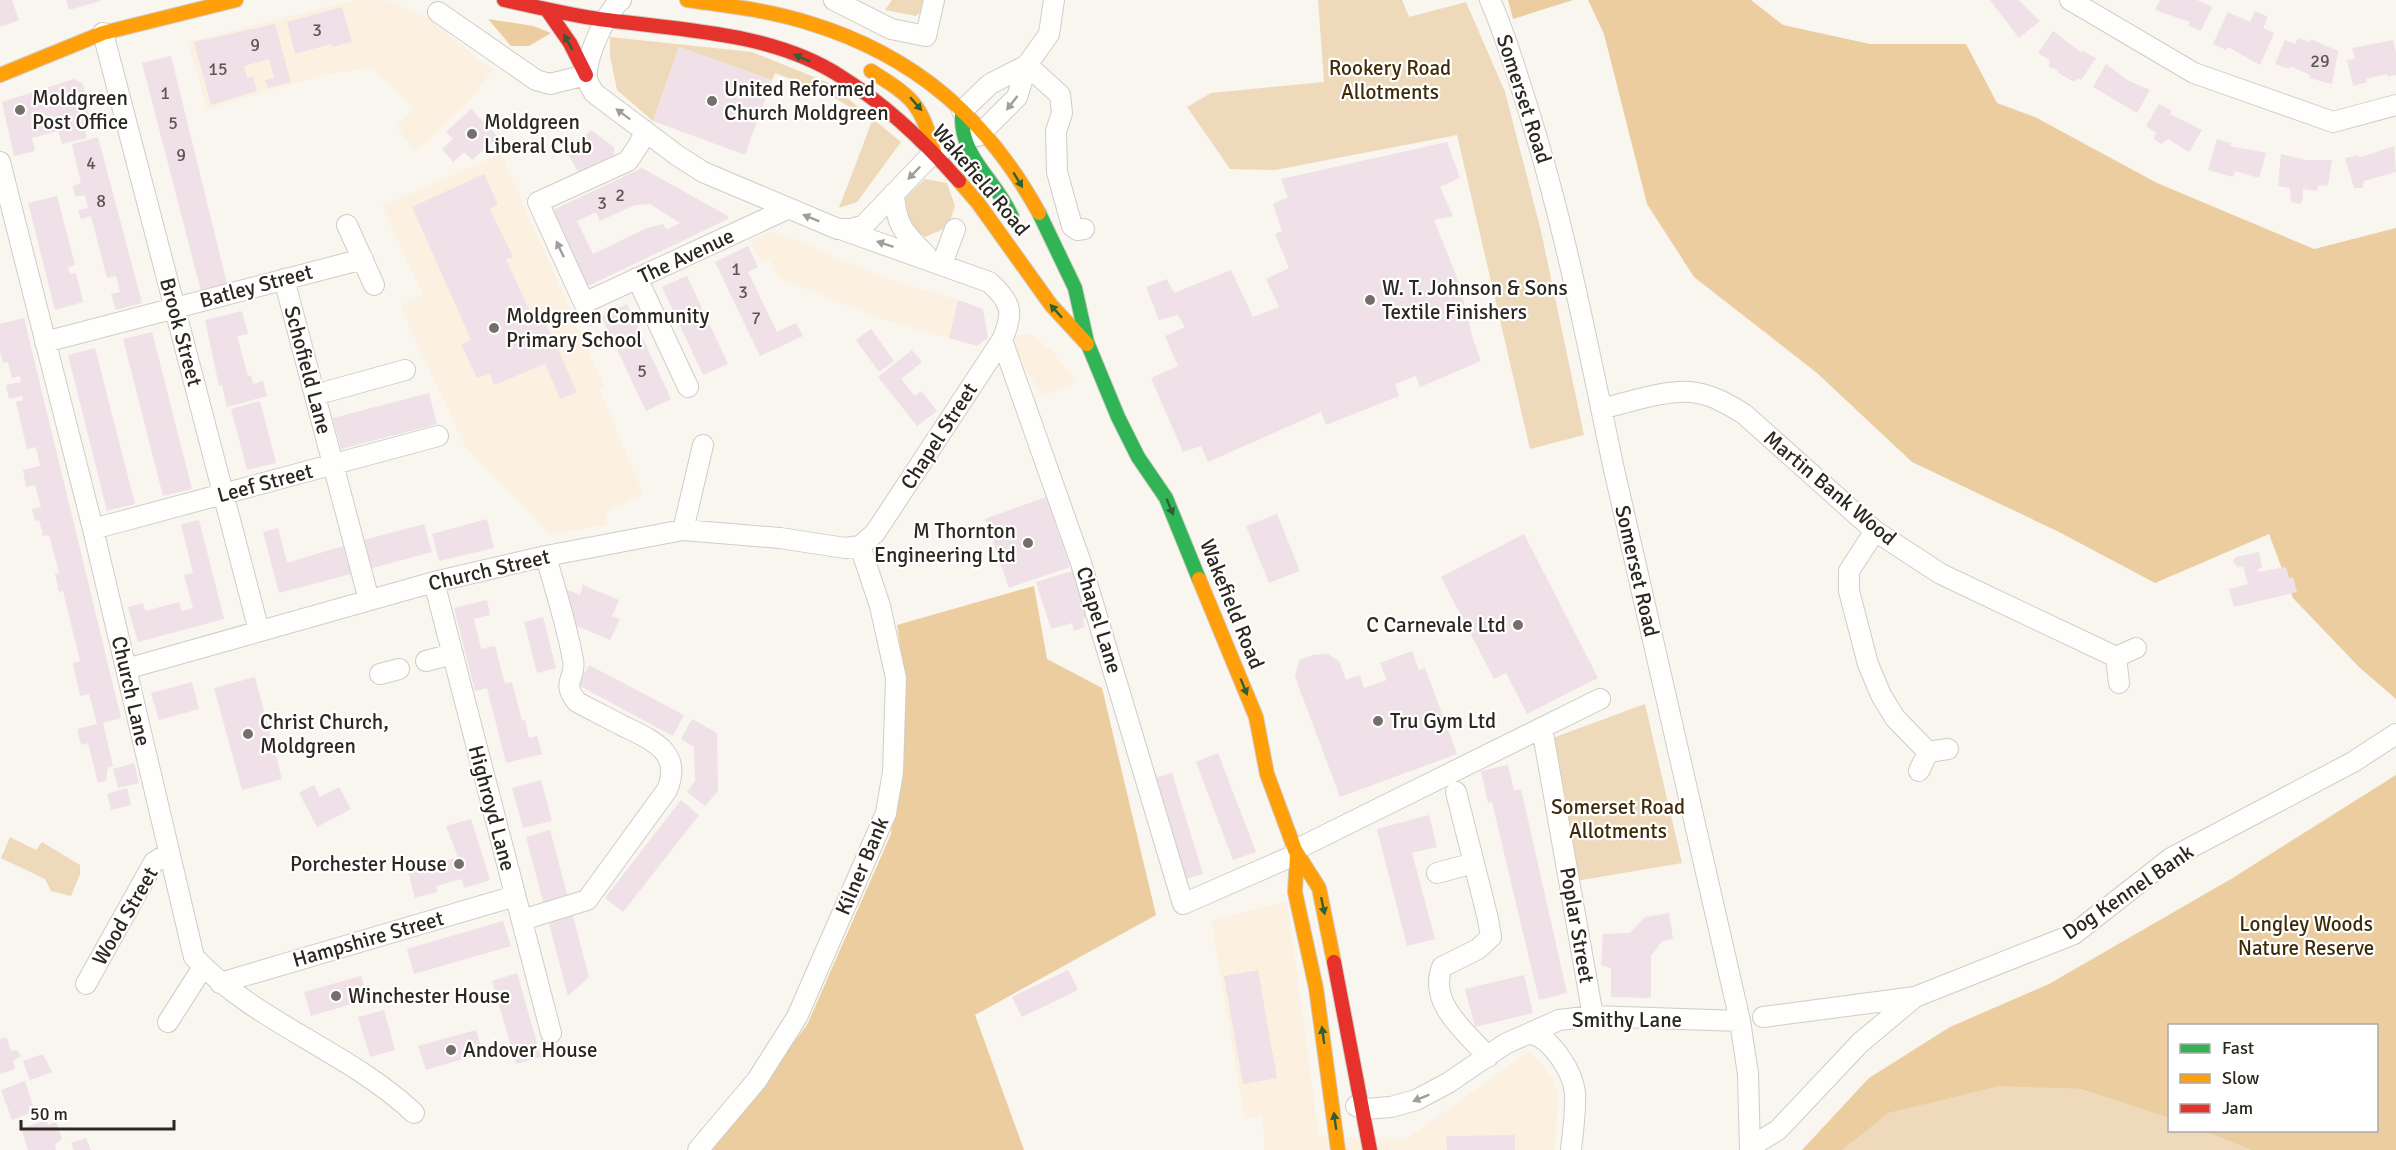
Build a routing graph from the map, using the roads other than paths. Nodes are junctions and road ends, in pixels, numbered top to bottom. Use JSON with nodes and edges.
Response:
{"nodes":[{"id":1,"x":236,"y":0,"type":"edge"},
{"id":2,"x":504,"y":0,"type":"edge"},
{"id":3,"x":621,"y":0,"type":"edge"},
{"id":4,"x":687,"y":0,"type":"edge"},
{"id":5,"x":834,"y":0,"type":"edge"},
{"id":6,"x":934,"y":0,"type":"edge"},
{"id":7,"x":1054,"y":0,"type":"edge"},
{"id":8,"x":1490,"y":0,"type":"edge"},
{"id":9,"x":2070,"y":0,"type":"edge"},
{"id":10,"x":547,"y":10,"type":"junction"},
{"id":11,"x":438,"y":12,"type":"dead end"},
{"id":12,"x":604,"y":20,"type":"junction"},
{"id":13,"x":824,"y":27,"type":"junction"},
{"id":14,"x":103,"y":33,"type":"junction"},
{"id":15,"x":835,"y":45,"type":"dead end"},
{"id":16,"x":861,"y":64,"type":"dead end"},
{"id":17,"x":1027,"y":65,"type":"junction"},
{"id":18,"x":0,"y":75,"type":"edge"},
{"id":19,"x":586,"y":75,"type":"junction"},
{"id":20,"x":2396,"y":105,"type":"edge"},
{"id":21,"x":962,"y":111,"type":"junction"},
{"id":22,"x":644,"y":130,"type":"junction"},
{"id":23,"x":984,"y":133,"type":"junction"},
{"id":24,"x":963,"y":144,"type":"junction"},
{"id":25,"x":934,"y":152,"type":"junction"},
{"id":26,"x":0,"y":162,"type":"edge"},
{"id":27,"x":894,"y":193,"type":"junction"},
{"id":28,"x":787,"y":208,"type":"junction"},
{"id":29,"x":347,"y":225,"type":"dead end"},
{"id":30,"x":838,"y":229,"type":"junction"},
{"id":31,"x":955,"y":229,"type":"dead end"},
{"id":32,"x":1084,"y":229,"type":"dead end"},
{"id":33,"x":363,"y":259,"type":"junction"},
{"id":34,"x":937,"y":262,"type":"junction"},
{"id":35,"x":1030,"y":273,"type":"junction"},
{"id":36,"x":637,"y":278,"type":"junction"},
{"id":37,"x":284,"y":279,"type":"junction"},
{"id":38,"x":374,"y":285,"type":"dead end"},
{"id":39,"x":175,"y":308,"type":"junction"},
{"id":40,"x":1002,"y":340,"type":"junction"},
{"id":41,"x":45,"y":342,"type":"junction"},
{"id":42,"x":1088,"y":346,"type":"junction"},
{"id":43,"x":405,"y":370,"type":"dead end"},
{"id":44,"x":688,"y":387,"type":"dead end"},
{"id":45,"x":315,"y":395,"type":"junction"},
{"id":46,"x":1601,"y":409,"type":"junction"},
{"id":47,"x":438,"y":436,"type":"dead end"},
{"id":48,"x":703,"y":445,"type":"dead end"},
{"id":49,"x":1138,"y":458,"type":"junction"},
{"id":50,"x":333,"y":464,"type":"junction"},
{"id":51,"x":1143,"y":489,"type":"dead end"},
{"id":52,"x":223,"y":494,"type":"junction"},
{"id":53,"x":93,"y":529,"type":"junction"},
{"id":54,"x":684,"y":530,"type":"junction"},
{"id":55,"x":1875,"y":531,"type":"junction"},
{"id":56,"x":860,"y":546,"type":"junction"},
{"id":57,"x":546,"y":556,"type":"junction"},
{"id":58,"x":434,"y":582,"type":"junction"},
{"id":59,"x":369,"y":600,"type":"junction"},
{"id":60,"x":259,"y":631,"type":"junction"},
{"id":61,"x":2136,"y":648,"type":"dead end"},
{"id":62,"x":453,"y":654,"type":"junction"},
{"id":63,"x":2116,"y":657,"type":"junction"},
{"id":64,"x":426,"y":662,"type":"dead end"},
{"id":65,"x":126,"y":669,"type":"junction"},
{"id":66,"x":2119,"y":683,"type":"dead end"},
{"id":67,"x":1600,"y":699,"type":"dead end"},
{"id":68,"x":1542,"y":728,"type":"junction"},
{"id":69,"x":2396,"y":734,"type":"edge"},
{"id":70,"x":1243,"y":735,"type":"dead end"},
{"id":71,"x":1948,"y":749,"type":"dead end"},
{"id":72,"x":1928,"y":752,"type":"junction"},
{"id":73,"x":1919,"y":771,"type":"dead end"},
{"id":74,"x":1267,"y":774,"type":"junction"},
{"id":75,"x":1456,"y":792,"type":"dead end"},
{"id":76,"x":1296,"y":852,"type":"junction"},
{"id":77,"x":169,"y":853,"type":"junction"},
{"id":78,"x":1474,"y":863,"type":"junction"},
{"id":79,"x":1437,"y":873,"type":"dead end"},
{"id":80,"x":515,"y":896,"type":"junction"},
{"id":81,"x":522,"y":920,"type":"junction"},
{"id":82,"x":203,"y":967,"type":"junction"},
{"id":83,"x":220,"y":983,"type":"junction"},
{"id":84,"x":86,"y":984,"type":"dead end"},
{"id":85,"x":1915,"y":997,"type":"junction"},
{"id":86,"x":1593,"y":1016,"type":"junction"},
{"id":87,"x":1763,"y":1017,"type":"dead end"},
{"id":88,"x":1740,"y":1021,"type":"junction"},
{"id":89,"x":168,"y":1022,"type":"dead end"},
{"id":90,"x":551,"y":1033,"type":"dead end"},
{"id":91,"x":1532,"y":1034,"type":"junction"},
{"id":92,"x":1488,"y":1056,"type":"junction"},
{"id":93,"x":1331,"y":1093,"type":"junction"},
{"id":94,"x":1364,"y":1109,"type":"junction"},
{"id":95,"x":414,"y":1113,"type":"dead end"},
{"id":96,"x":1750,"y":1149,"type":"edge"},
{"id":97,"x":698,"y":1150,"type":"edge"},
{"id":98,"x":1338,"y":1150,"type":"edge"},
{"id":99,"x":1370,"y":1150,"type":"edge"},
{"id":100,"x":1571,"y":1150,"type":"edge"}],
"edges":[{"from":1,"to":14,"type":"main road"},
{"from":2,"to":10,"type":"main road","name":"Wakefield Road"},
{"from":3,"to":12,"type":"street"},
{"from":4,"to":13,"type":"main road","name":"Wakefield Road"},
{"from":5,"to":6,"type":"street"},
{"from":7,"to":17,"type":"street"},
{"from":8,"to":46,"type":"street","name":"Somerset Road"},
{"from":9,"to":20,"type":"street"},
{"from":10,"to":12,"type":"main road","name":"Wakefield Road"},
{"from":19,"to":10,"type":"main road","one_way":true},
{"from":11,"to":19,"type":"street"},
{"from":12,"to":19,"type":"street"},
{"from":25,"to":12,"type":"main road","name":"Wakefield Road","one_way":true},
{"from":13,"to":15,"type":"main road"},
{"from":13,"to":21,"type":"main road","name":"Wakefield Road"},
{"from":14,"to":18,"type":"main road"},
{"from":14,"to":39,"type":"street","name":"Brook Street"},
{"from":16,"to":25,"type":"main road","one_way":true},
{"from":17,"to":21,"type":"street"},
{"from":17,"to":23,"type":"street","one_way":true},
{"from":17,"to":32,"type":"street"},
{"from":22,"to":19,"type":"street","one_way":true},
{"from":21,"to":23,"type":"main road","name":"Wakefield Road"},
{"from":21,"to":24,"type":"main road"},
{"from":22,"to":28,"type":"street"},
{"from":36,"to":22,"type":"street","name":"The Avenue","one_way":true},
{"from":23,"to":24,"type":"street"},
{"from":23,"to":42,"type":"main road","name":"Wakefield Road","one_way":true},
{"from":24,"to":25,"type":"street"},
{"from":24,"to":35,"type":"main road"},
{"from":25,"to":27,"type":"street","one_way":true},
{"from":25,"to":35,"type":"main road","name":"Wakefield Road"},
{"from":26,"to":41,"type":"street","name":"Church Lane"},
{"from":27,"to":30,"type":"street"},
{"from":27,"to":34,"type":"street"},
{"from":30,"to":28,"type":"street","one_way":true},
{"from":28,"to":36,"type":"street","name":"The Avenue"},
{"from":29,"to":33,"type":"street"},
{"from":34,"to":30,"type":"street","one_way":true},
{"from":31,"to":34,"type":"street"},
{"from":33,"to":37,"type":"street","name":"Batley Street"},
{"from":33,"to":38,"type":"street"},
{"from":34,"to":40,"type":"street","name":"Chapel Street"},
{"from":42,"to":35,"type":"main road","name":"Wakefield Road","one_way":true},
{"from":36,"to":44,"type":"street"},
{"from":37,"to":39,"type":"street","name":"Batley Street"},
{"from":37,"to":45,"type":"street","name":"Schofield Lane"},
{"from":39,"to":41,"type":"street","name":"Batley Street"},
{"from":39,"to":52,"type":"street","name":"Brook Street"},
{"from":40,"to":56,"type":"street","name":"Chapel Street"},
{"from":40,"to":76,"type":"street","name":"Chapel Lane"},
{"from":41,"to":53,"type":"street","name":"Church Lane"},
{"from":42,"to":49,"type":"main road","name":"Wakefield Road"},
{"from":43,"to":45,"type":"street"},
{"from":45,"to":50,"type":"street","name":"Schofield Lane"},
{"from":46,"to":55,"type":"street","name":"Martin Bank Wood"},
{"from":46,"to":88,"type":"street","name":"Somerset Road"},
{"from":47,"to":50,"type":"street","name":"Leef Street"},
{"from":48,"to":54,"type":"street"},
{"from":49,"to":51,"type":"main road","name":"Wakefield Road"},
{"from":49,"to":74,"type":"main road","name":"Wakefield Road","one_way":true},
{"from":50,"to":52,"type":"street","name":"Leef Street"},
{"from":50,"to":59,"type":"street","name":"Schofield Lane"},
{"from":52,"to":53,"type":"street","name":"Leef Street"},
{"from":52,"to":60,"type":"street","name":"Brook Street"},
{"from":53,"to":65,"type":"street","name":"Church Lane"},
{"from":54,"to":56,"type":"street","name":"Church Street"},
{"from":54,"to":57,"type":"street","name":"Church Street"},
{"from":55,"to":63,"type":"street","name":"Martin Bank Wood"},
{"from":55,"to":72,"type":"street"},
{"from":56,"to":97,"type":"street","name":"Kilner Bank"},
{"from":57,"to":58,"type":"street","name":"Church Street"},
{"from":57,"to":81,"type":"street"},
{"from":58,"to":59,"type":"street","name":"Church Street"},
{"from":58,"to":62,"type":"street","name":"Highroyd Lane"},
{"from":59,"to":60,"type":"street","name":"Church Street"},
{"from":60,"to":65,"type":"street","name":"Church Street"},
{"from":61,"to":63,"type":"street"},
{"from":62,"to":64,"type":"street"},
{"from":62,"to":80,"type":"street","name":"Highroyd Lane"},
{"from":63,"to":66,"type":"street"},
{"from":65,"to":77,"type":"street","name":"Church Lane"},
{"from":67,"to":68,"type":"street"},
{"from":68,"to":76,"type":"street"},
{"from":68,"to":86,"type":"street","name":"Poplar Street"},
{"from":69,"to":85,"type":"street","name":"Dog Kennel Bank"},
{"from":70,"to":74,"type":"main road","name":"Wakefield Road"},
{"from":71,"to":72,"type":"street"},
{"from":72,"to":73,"type":"street"},
{"from":74,"to":76,"type":"main road","name":"Wakefield Road"},
{"from":75,"to":78,"type":"street"},
{"from":93,"to":76,"type":"main road","name":"Wakefield Road","one_way":true},
{"from":76,"to":94,"type":"main road","name":"Wakefield Road","one_way":true},
{"from":77,"to":82,"type":"street","name":"Church Lane"},
{"from":77,"to":84,"type":"street","name":"Wood Street"},
{"from":78,"to":79,"type":"street"},
{"from":78,"to":92,"type":"street"},
{"from":80,"to":81,"type":"street","name":"Highroyd Lane"},
{"from":80,"to":83,"type":"street","name":"Hampshire Street"},
{"from":81,"to":90,"type":"street","name":"Highroyd Lane"},
{"from":82,"to":83,"type":"street","name":"Church Lane"},
{"from":82,"to":89,"type":"street"},
{"from":83,"to":95,"type":"street","name":"Church Lane"},
{"from":85,"to":87,"type":"street","name":"Dog Kennel Bank"},
{"from":85,"to":96,"type":"street","name":"Dog Kennel Bank"},
{"from":86,"to":88,"type":"street","name":"Smithy Lane"},
{"from":86,"to":91,"type":"street","name":"Smithy Lane"},
{"from":88,"to":96,"type":"street","name":"Somerset Road"},
{"from":91,"to":92,"type":"street","name":"Smithy Lane"},
{"from":91,"to":100,"type":"street"},
{"from":92,"to":94,"type":"street","name":"Smithy Lane","one_way":true},
{"from":93,"to":94,"type":"street","name":"Smithy Lane"},
{"from":98,"to":93,"type":"main road","name":"Wakefield Road","one_way":true},
{"from":94,"to":99,"type":"main road","name":"Wakefield Road"}]}
